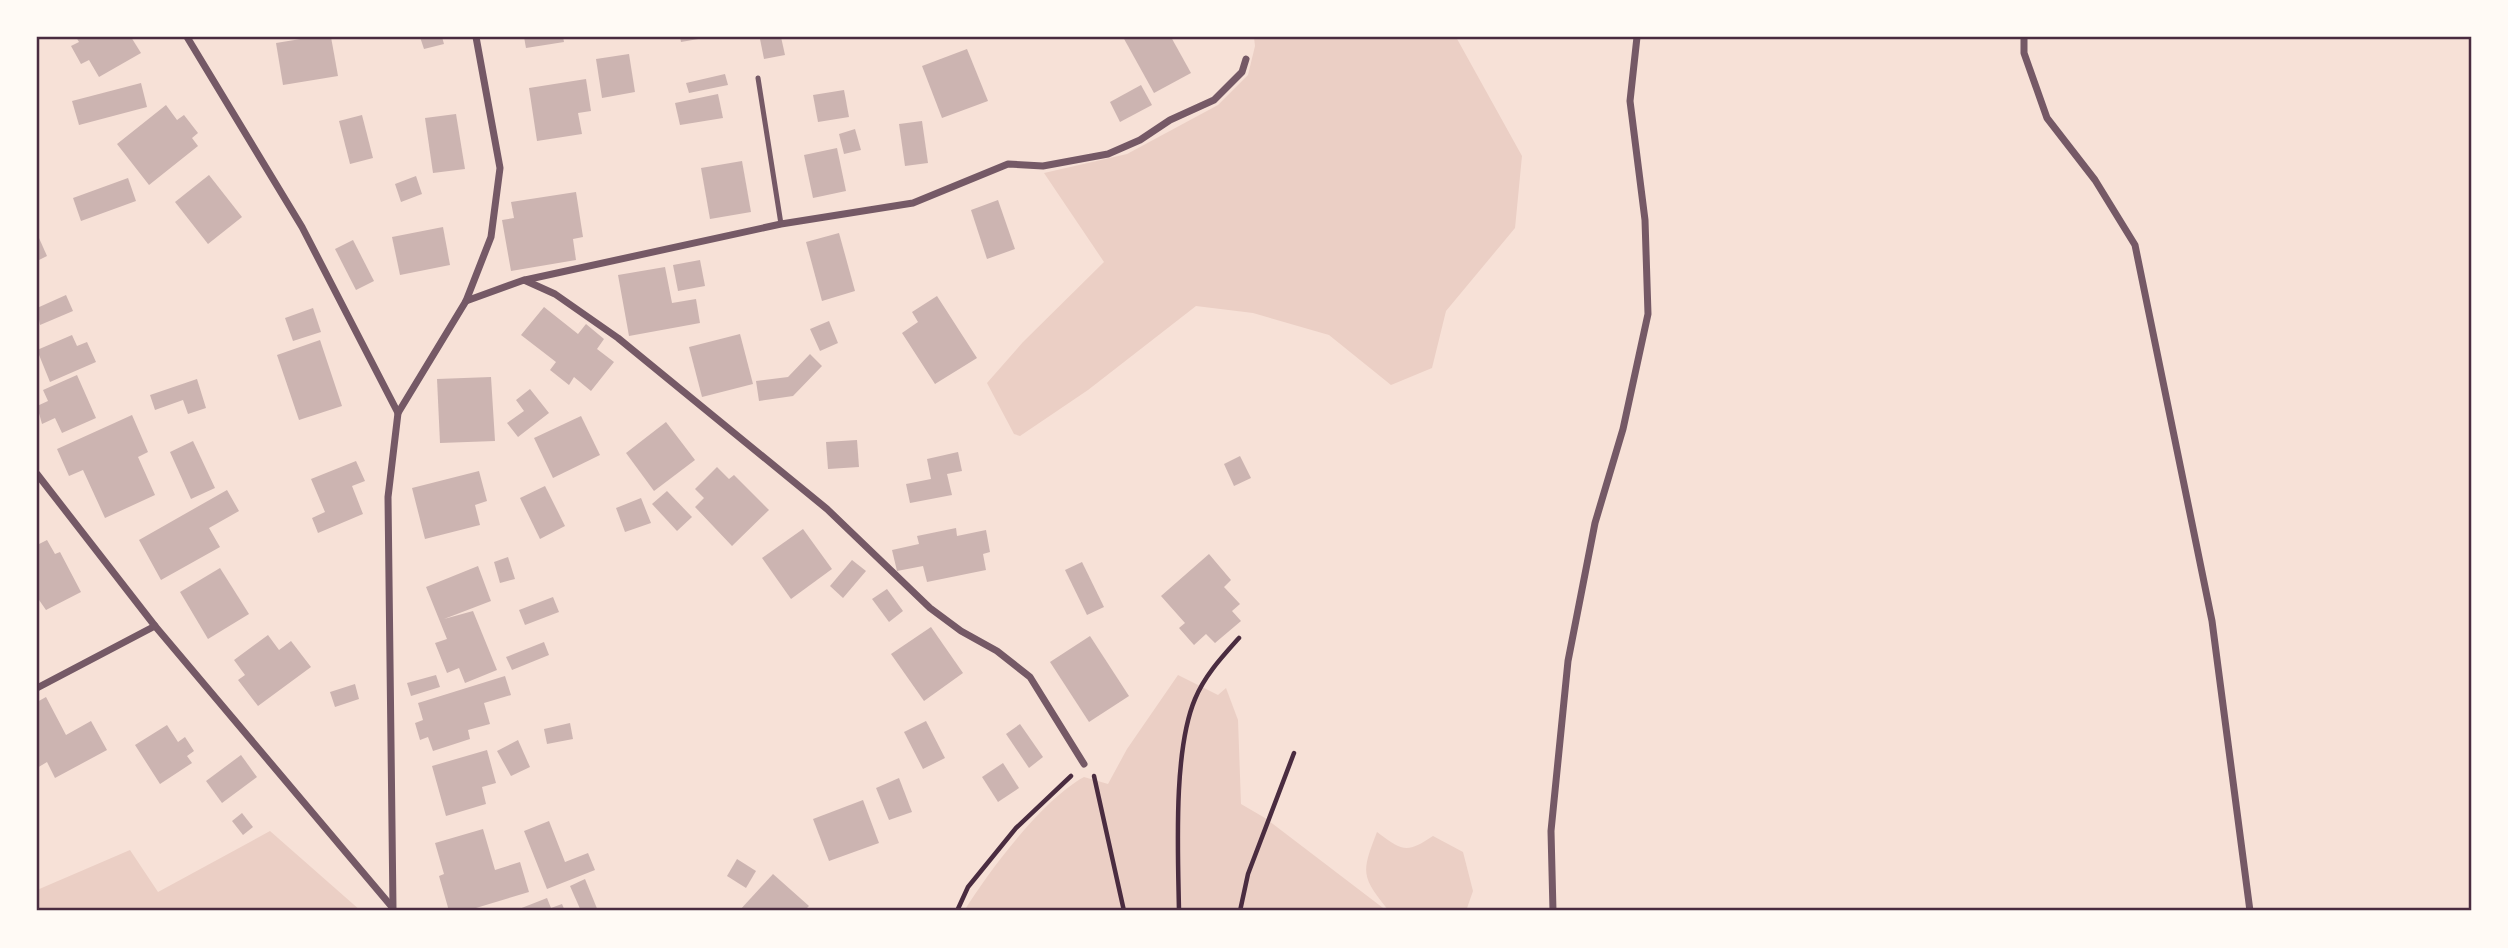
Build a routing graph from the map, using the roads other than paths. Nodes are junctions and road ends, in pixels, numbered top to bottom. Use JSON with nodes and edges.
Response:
{"nodes":[{"id":1,"x":187,"y":37,"type":"edge"},
{"id":2,"x":476,"y":37,"type":"edge"},
{"id":3,"x":1637,"y":37,"type":"edge"},
{"id":4,"x":2024,"y":37,"type":"edge"},
{"id":5,"x":1246,"y":59,"type":"dead end"},
{"id":6,"x":758,"y":78,"type":"dead end"},
{"id":7,"x":781,"y":224,"type":"junction"},
{"id":8,"x":524,"y":280,"type":"junction"},
{"id":9,"x":466,"y":301,"type":"junction"},
{"id":10,"x":398,"y":413,"type":"junction"},
{"id":11,"x":37,"y":474,"type":"edge"},
{"id":12,"x":155,"y":626,"type":"junction"},
{"id":13,"x":37,"y":688,"type":"edge"},
{"id":14,"x":1084,"y":764,"type":"road end"},
{"id":15,"x":393,"y":910,"type":"edge"},
{"id":16,"x":1553,"y":911,"type":"edge"},
{"id":17,"x":2250,"y":911,"type":"edge"}],
"edges":[{"from":1,"to":10,"type":"street"},
{"from":2,"to":9,"type":"street"},
{"from":3,"to":16,"type":"street"},
{"from":4,"to":17,"type":"street"},
{"from":5,"to":7,"type":"street"},
{"from":6,"to":7,"type":"lane"},
{"from":7,"to":8,"type":"street"},
{"from":8,"to":9,"type":"street"},
{"from":8,"to":14,"type":"street"},
{"from":9,"to":10,"type":"street"},
{"from":10,"to":15,"type":"street"},
{"from":11,"to":12,"type":"street"},
{"from":12,"to":13,"type":"street"},
{"from":12,"to":15,"type":"street"}]}
